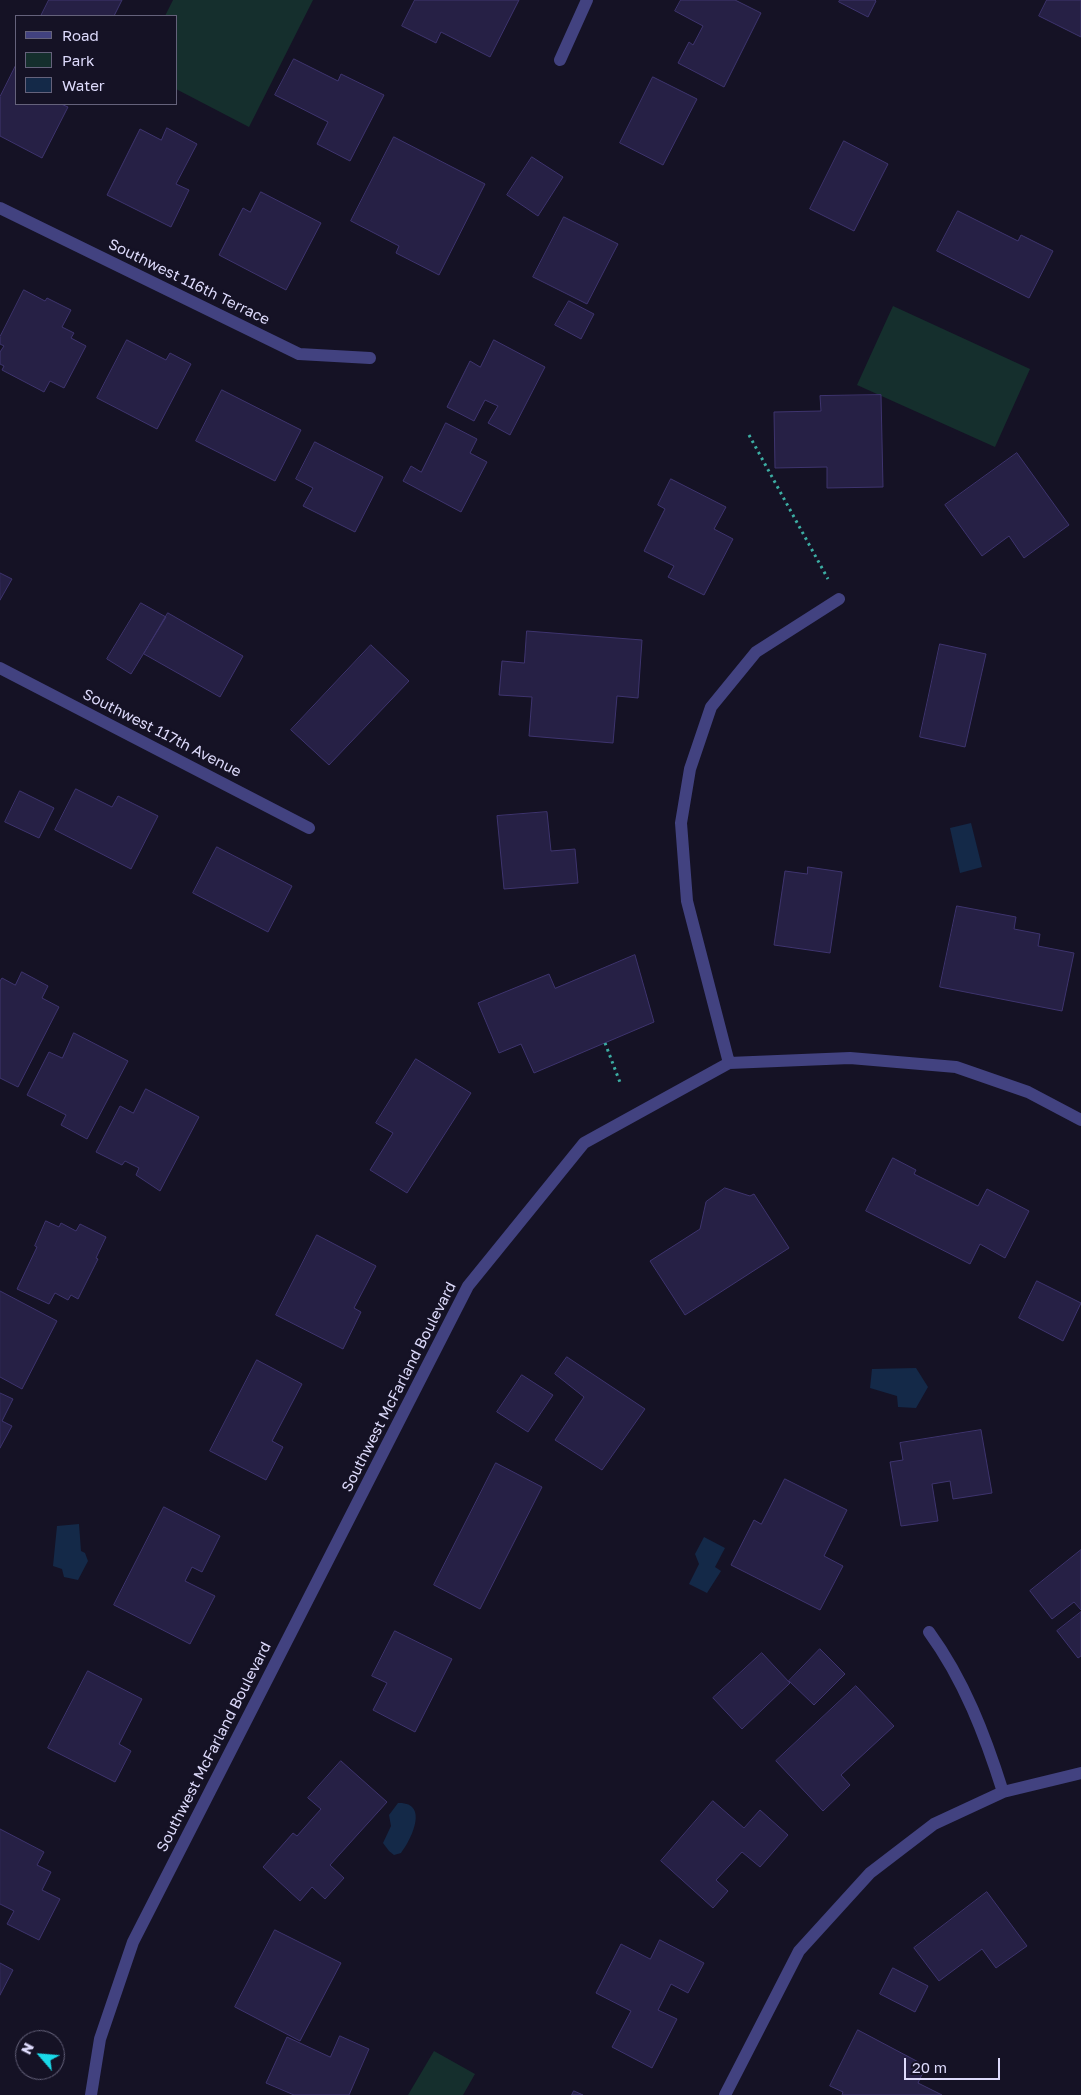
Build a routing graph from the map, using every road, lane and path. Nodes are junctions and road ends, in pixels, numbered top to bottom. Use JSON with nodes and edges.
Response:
{"nodes":[{"id":1,"x":587,"y":0,"type":"edge"},
{"id":2,"x":560,"y":60,"type":"dead end"},
{"id":3,"x":0,"y":208,"type":"edge"},
{"id":4,"x":370,"y":358,"type":"dead end"},
{"id":5,"x":749,"y":435,"type":"dead end"},
{"id":6,"x":839,"y":599,"type":"joint"},
{"id":7,"x":0,"y":668,"type":"edge"},
{"id":8,"x":309,"y":828,"type":"dead end"},
{"id":9,"x":606,"y":1043,"type":"dead end"},
{"id":10,"x":730,"y":1063,"type":"junction"},
{"id":11,"x":621,"y":1085,"type":"dead end"},
{"id":12,"x":1081,"y":1120,"type":"edge"},
{"id":13,"x":930,"y":1632,"type":"dead end"},
{"id":14,"x":1081,"y":1773,"type":"edge"},
{"id":15,"x":1003,"y":1792,"type":"junction"},
{"id":16,"x":90,"y":2095,"type":"edge"},
{"id":17,"x":725,"y":2095,"type":"edge"}],
"edges":[{"from":1,"to":2,"type":"street"},
{"from":3,"to":4,"type":"street","name":"Southwest 116th Terrace"},
{"from":5,"to":6,"type":"path"},
{"from":6,"to":10,"type":"street"},
{"from":7,"to":8,"type":"street","name":"Southwest 117th Avenue"},
{"from":9,"to":11,"type":"path"},
{"from":10,"to":12,"type":"street","name":"Southwest McFarland Boulevard"},
{"from":10,"to":16,"type":"street","name":"Southwest McFarland Boulevard"},
{"from":13,"to":15,"type":"street"},
{"from":14,"to":15,"type":"street"},
{"from":15,"to":17,"type":"street"}]}
